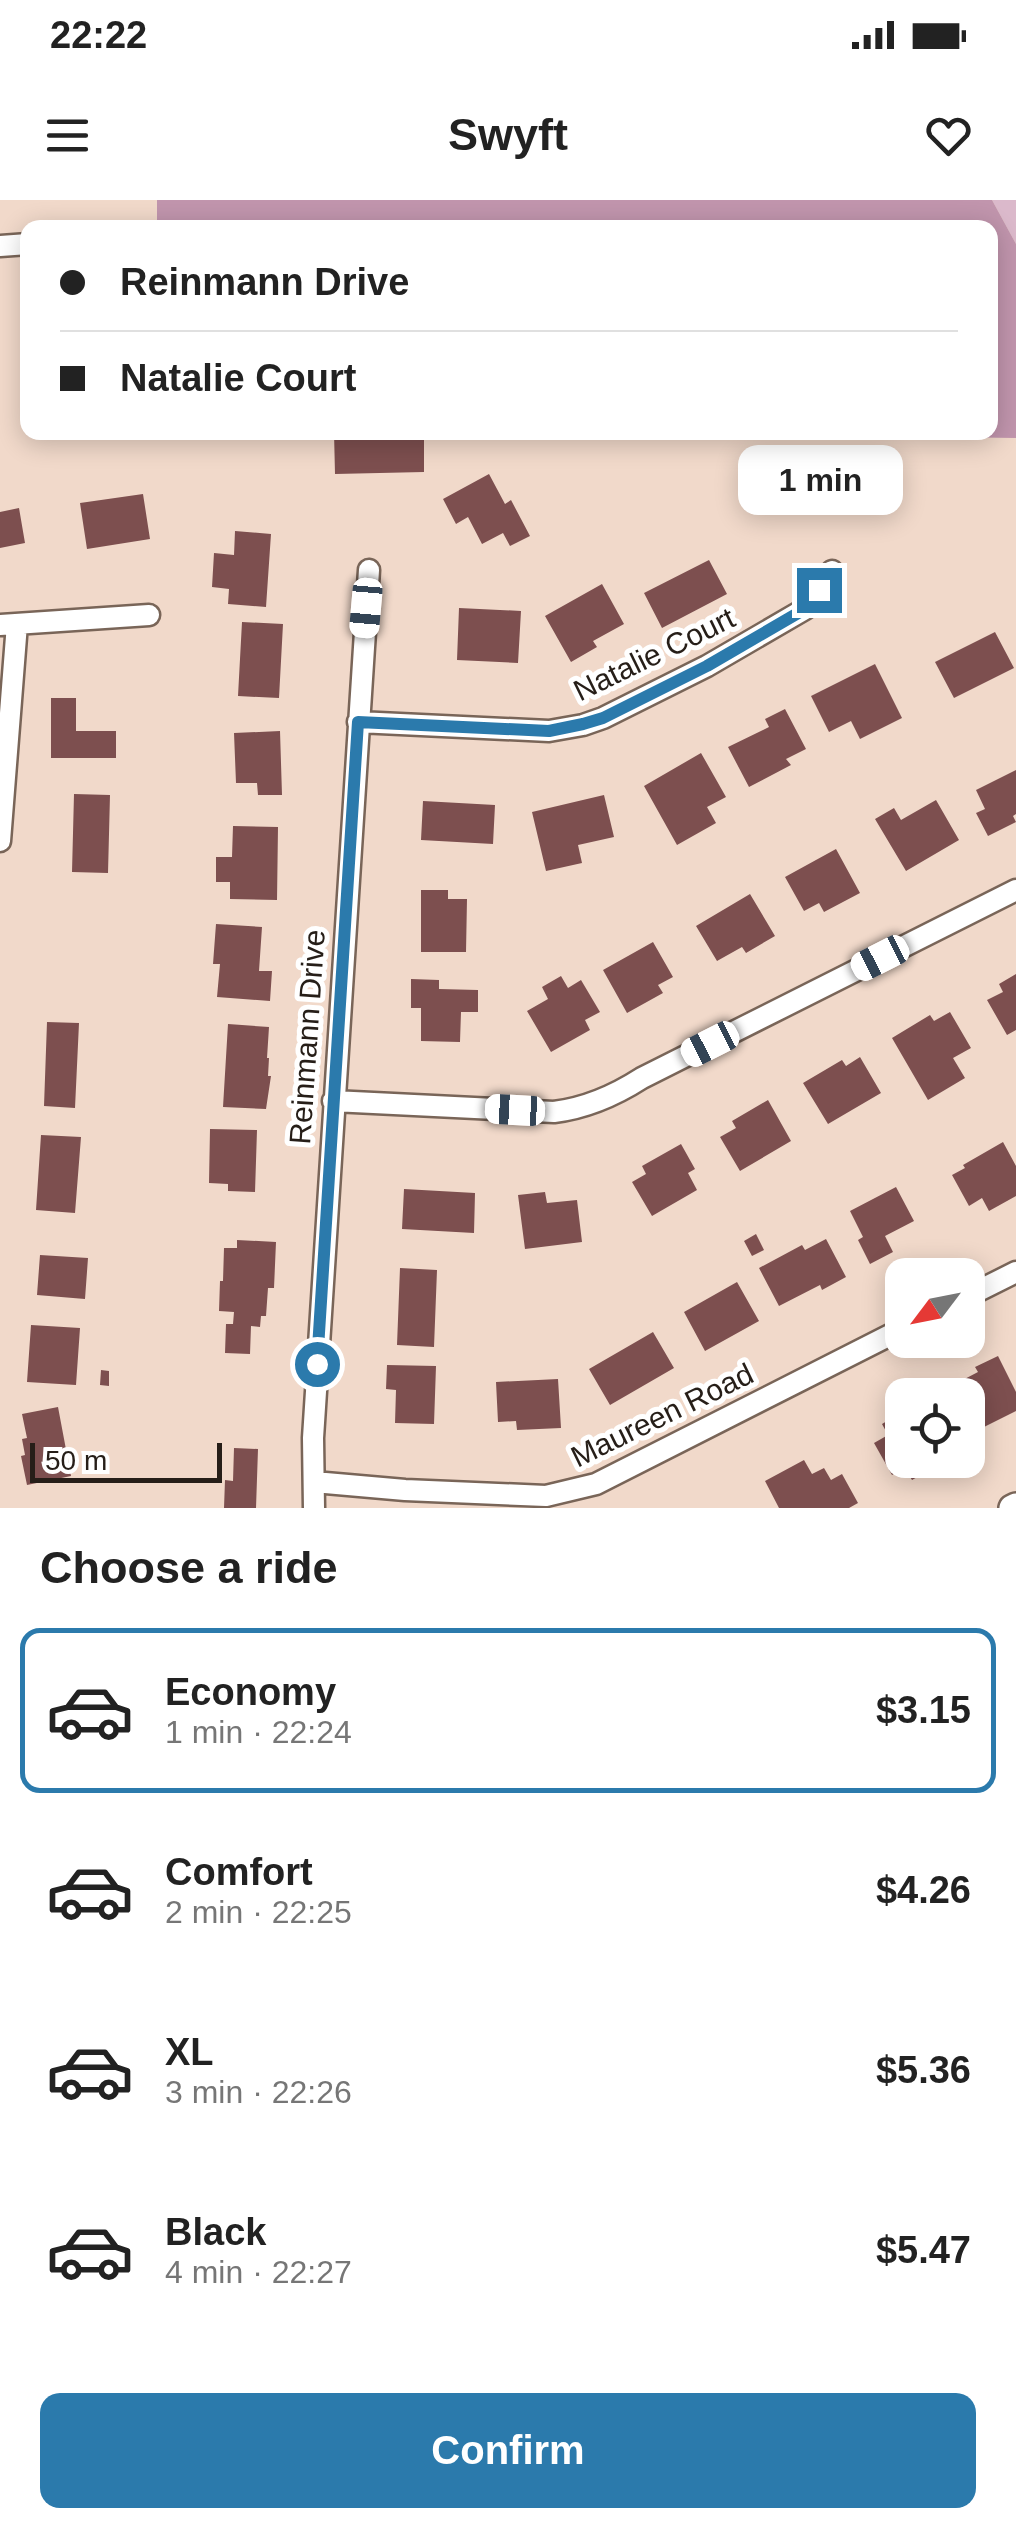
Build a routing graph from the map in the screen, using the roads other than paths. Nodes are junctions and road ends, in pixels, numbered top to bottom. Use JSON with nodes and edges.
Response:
{"nodes":[{"id":1,"x":369,"y":570,"type":"dead end"},
{"id":2,"x":832,"y":571,"type":"dead end"},
{"id":3,"x":149,"y":616,"type":"dead end"},
{"id":4,"x":8,"y":624,"type":"edge"},
{"id":5,"x":358,"y":722,"type":"junction"},
{"id":6,"x":0,"y":842,"type":"edge"},
{"id":7,"x":1016,"y":890,"type":"edge"},
{"id":8,"x":333,"y":1101,"type":"junction"},
{"id":9,"x":1016,"y":1272,"type":"edge"},
{"id":10,"x":985,"y":1288,"type":"edge"},
{"id":11,"x":885,"y":1338,"type":"edge"},
{"id":12,"x":314,"y":1482,"type":"junction"},
{"id":13,"x":314,"y":1508,"type":"edge"}],
"edges":[{"from":1,"to":5,"type":"street","name":"Reinmann Drive"},
{"from":2,"to":5,"type":"street","name":"Natalie Court"},
{"from":3,"to":4,"type":"street"},
{"from":4,"to":6,"type":"street"},
{"from":5,"to":8,"type":"street","name":"Reinmann Drive"},
{"from":7,"to":8,"type":"street"},
{"from":8,"to":12,"type":"street","name":"Reinmann Drive"},
{"from":9,"to":10,"type":"street"},
{"from":11,"to":12,"type":"street","name":"Maureen Road"},
{"from":12,"to":13,"type":"street","name":"Reinmann Drive"}]}
